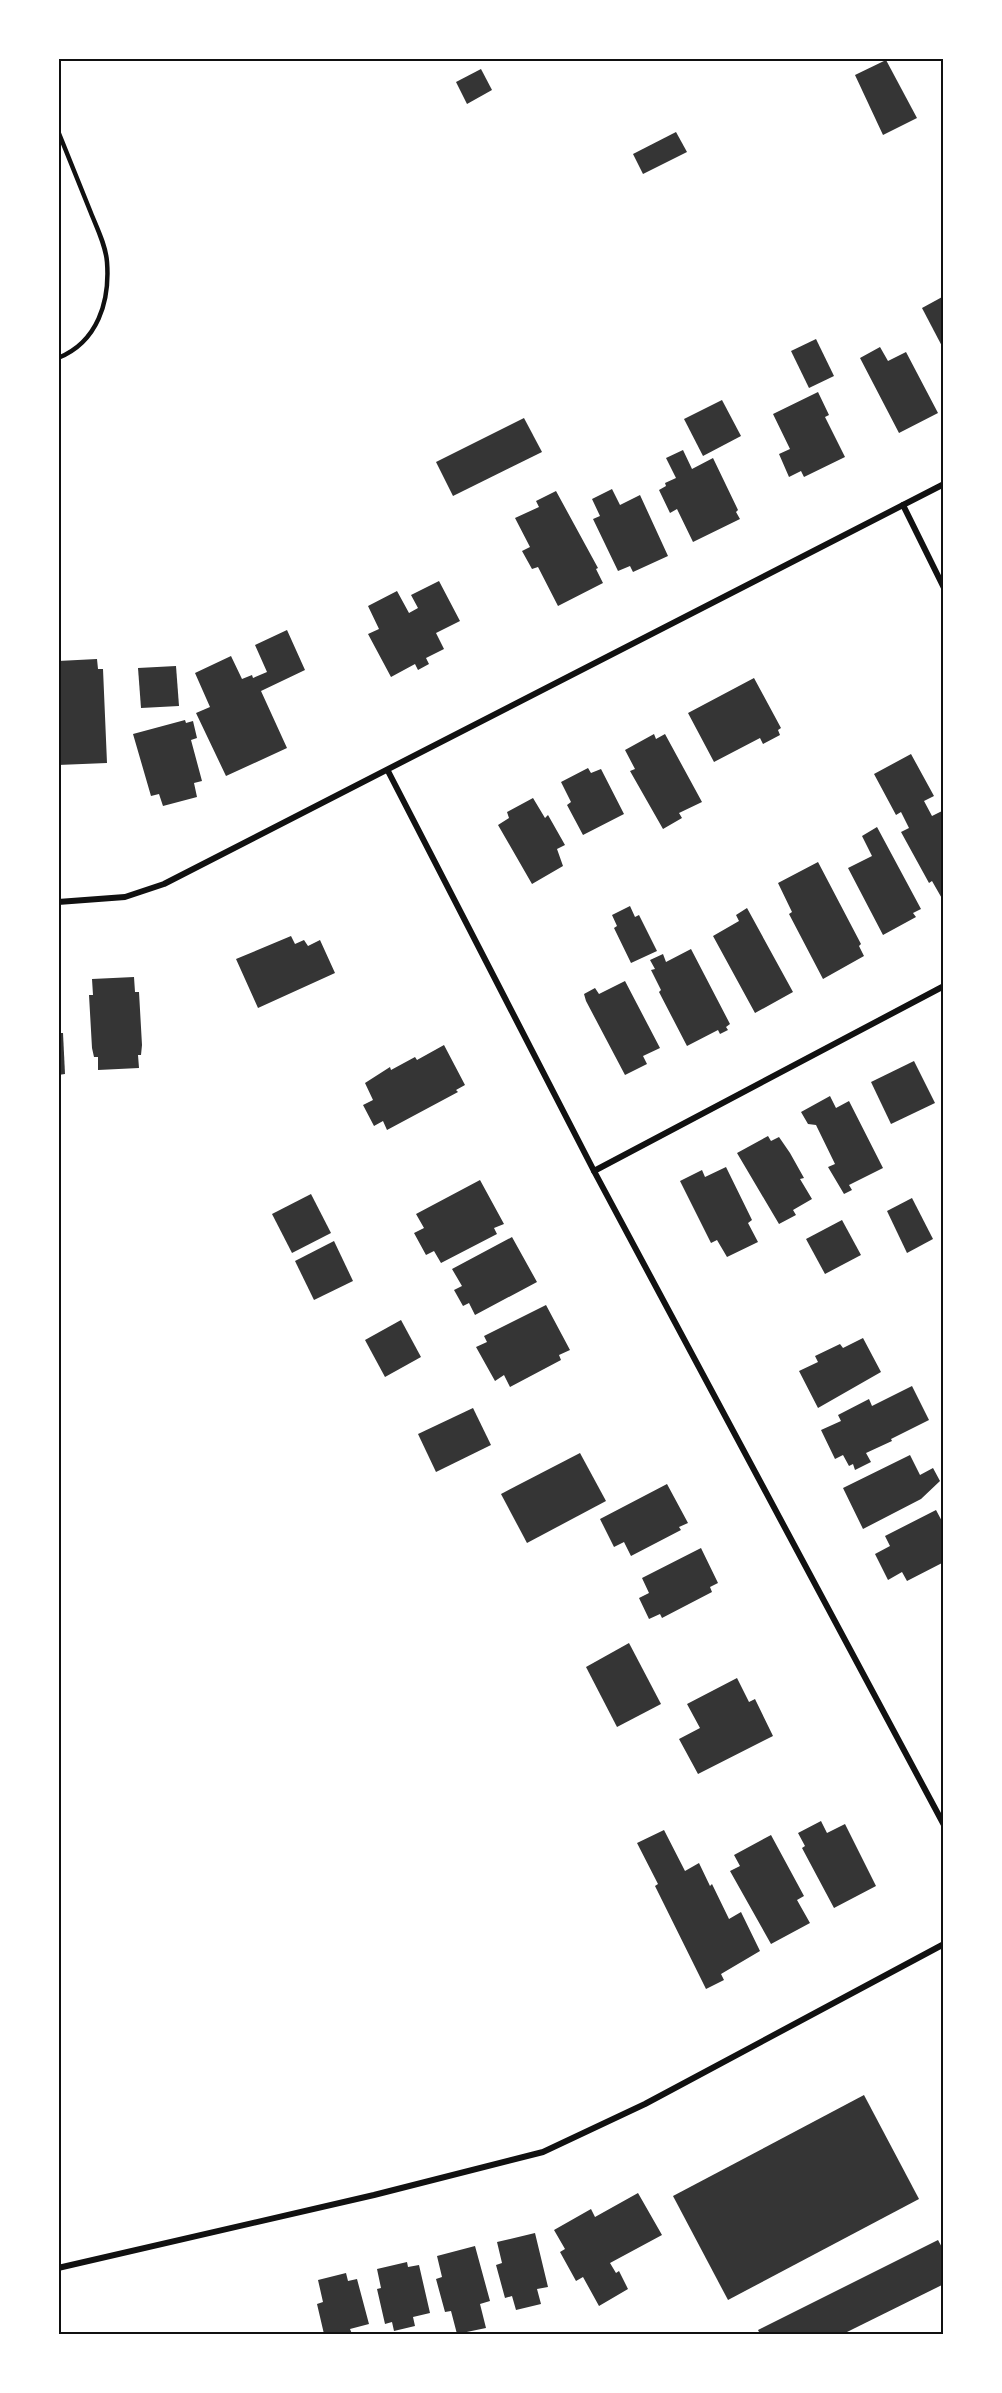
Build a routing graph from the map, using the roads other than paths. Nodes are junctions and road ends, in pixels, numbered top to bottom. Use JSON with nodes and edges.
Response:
{"nodes":[{"id":1,"x":58,"y":131,"type":"edge"},
{"id":2,"x":58,"y":358,"type":"edge"},
{"id":3,"x":944,"y":484,"type":"edge"},
{"id":4,"x":903,"y":505,"type":"junction"},
{"id":5,"x":944,"y":588,"type":"edge"},
{"id":6,"x":388,"y":771,"type":"junction"},
{"id":7,"x":58,"y":902,"type":"edge"},
{"id":8,"x":944,"y":986,"type":"edge"},
{"id":9,"x":594,"y":1171,"type":"junction"},
{"id":10,"x":944,"y":1826,"type":"edge"},
{"id":11,"x":944,"y":1944,"type":"edge"},
{"id":12,"x":58,"y":2268,"type":"edge"}],
"edges":[{"from":1,"to":2,"type":"lane"},
{"from":3,"to":4,"type":"street"},
{"from":4,"to":5,"type":"street"},
{"from":4,"to":6,"type":"street"},
{"from":6,"to":7,"type":"street"},
{"from":6,"to":9,"type":"street"},
{"from":8,"to":9,"type":"street"},
{"from":9,"to":10,"type":"street"},
{"from":11,"to":12,"type":"street"}]}
